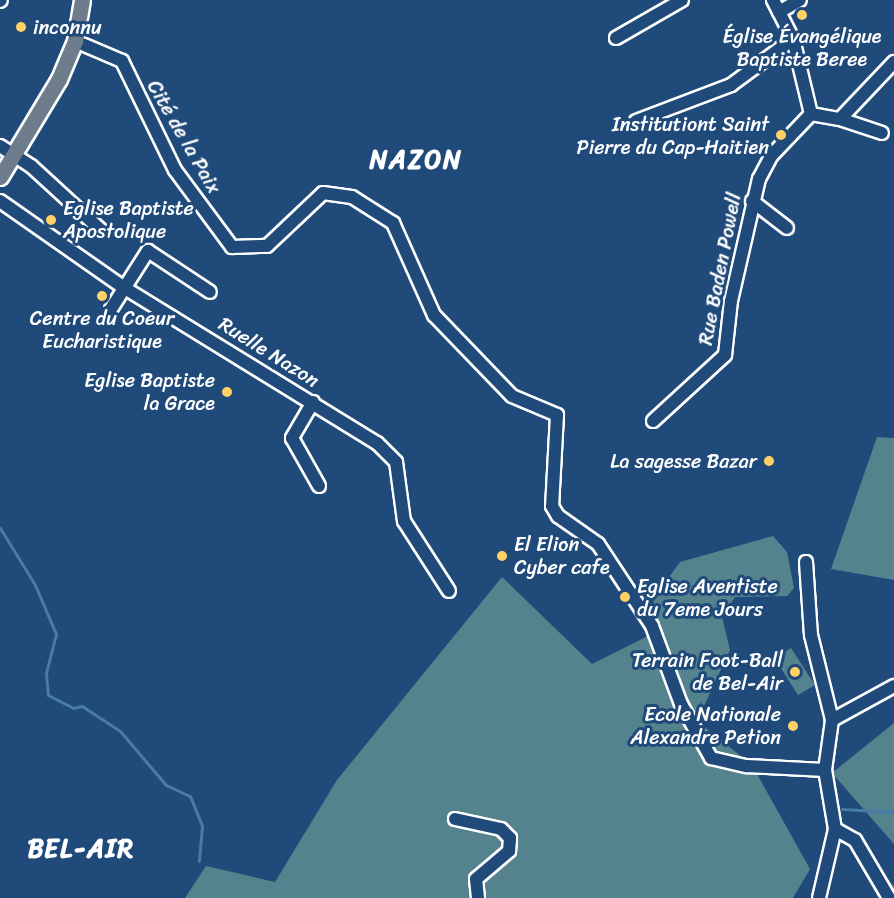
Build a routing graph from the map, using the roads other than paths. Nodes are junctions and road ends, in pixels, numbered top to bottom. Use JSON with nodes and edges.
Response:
{"nodes":[{"id":1,"x":82,"y":0,"type":"edge"},
{"id":2,"x":682,"y":0,"type":"edge"},
{"id":3,"x":773,"y":0,"type":"edge"},
{"id":4,"x":800,"y":0,"type":"edge"},
{"id":5,"x":779,"y":12,"type":"junction"},
{"id":6,"x":616,"y":38,"type":"dead end"},
{"id":7,"x":792,"y":39,"type":"junction"},
{"id":8,"x":75,"y":41,"type":"junction"},
{"id":9,"x":894,"y":62,"type":"edge"},
{"id":10,"x":811,"y":114,"type":"junction"},
{"id":11,"x":840,"y":119,"type":"junction"},
{"id":12,"x":636,"y":121,"type":"dead end"},
{"id":13,"x":882,"y":133,"type":"dead end"},
{"id":14,"x":0,"y":146,"type":"edge"},
{"id":15,"x":14,"y":156,"type":"junction"},
{"id":16,"x":0,"y":177,"type":"edge"},
{"id":17,"x":0,"y":201,"type":"edge"},
{"id":18,"x":752,"y":201,"type":"junction"},
{"id":19,"x":787,"y":228,"type":"dead end"},
{"id":20,"x":102,"y":231,"type":"dead end"},
{"id":21,"x":123,"y":287,"type":"junction"},
{"id":22,"x":210,"y":292,"type":"dead end"},
{"id":23,"x":111,"y":309,"type":"dead end"},
{"id":24,"x":313,"y":402,"type":"junction"},
{"id":25,"x":652,"y":421,"type":"dead end"},
{"id":26,"x":319,"y":486,"type":"dead end"},
{"id":27,"x":806,"y":562,"type":"dead end"},
{"id":28,"x":449,"y":591,"type":"dead end"},
{"id":29,"x":894,"y":686,"type":"edge"},
{"id":30,"x":832,"y":720,"type":"junction"},
{"id":31,"x":825,"y":770,"type":"junction"},
{"id":32,"x":455,"y":819,"type":"dead end"},
{"id":33,"x":834,"y":829,"type":"junction"},
{"id":34,"x":478,"y":898,"type":"edge"},
{"id":35,"x":819,"y":898,"type":"edge"},
{"id":36,"x":888,"y":898,"type":"edge"}],
"edges":[{"from":1,"to":8,"type":"main road"},
{"from":2,"to":6,"type":"street"},
{"from":3,"to":5,"type":"street"},
{"from":4,"to":5,"type":"street"},
{"from":5,"to":7,"type":"street"},
{"from":7,"to":10,"type":"street"},
{"from":7,"to":12,"type":"street"},
{"from":8,"to":15,"type":"main road"},
{"from":8,"to":31,"type":"street","name":"Cité de la Paix"},
{"from":9,"to":11,"type":"street"},
{"from":10,"to":11,"type":"street"},
{"from":10,"to":18,"type":"street","name":"Rue Baden Powell"},
{"from":11,"to":13,"type":"street"},
{"from":14,"to":15,"type":"street"},
{"from":15,"to":16,"type":"main road"},
{"from":15,"to":20,"type":"street"},
{"from":17,"to":21,"type":"street","name":"Ruelle Nazon"},
{"from":18,"to":19,"type":"street"},
{"from":18,"to":25,"type":"street","name":"Rue Baden Powell"},
{"from":21,"to":22,"type":"street"},
{"from":21,"to":23,"type":"street"},
{"from":21,"to":24,"type":"street","name":"Ruelle Nazon"},
{"from":24,"to":26,"type":"street"},
{"from":24,"to":28,"type":"street","name":"Ruelle Nazon"},
{"from":27,"to":30,"type":"street"},
{"from":29,"to":30,"type":"street"},
{"from":30,"to":31,"type":"street"},
{"from":31,"to":33,"type":"street"},
{"from":32,"to":34,"type":"street"},
{"from":33,"to":35,"type":"street"},
{"from":33,"to":36,"type":"street"}]}
